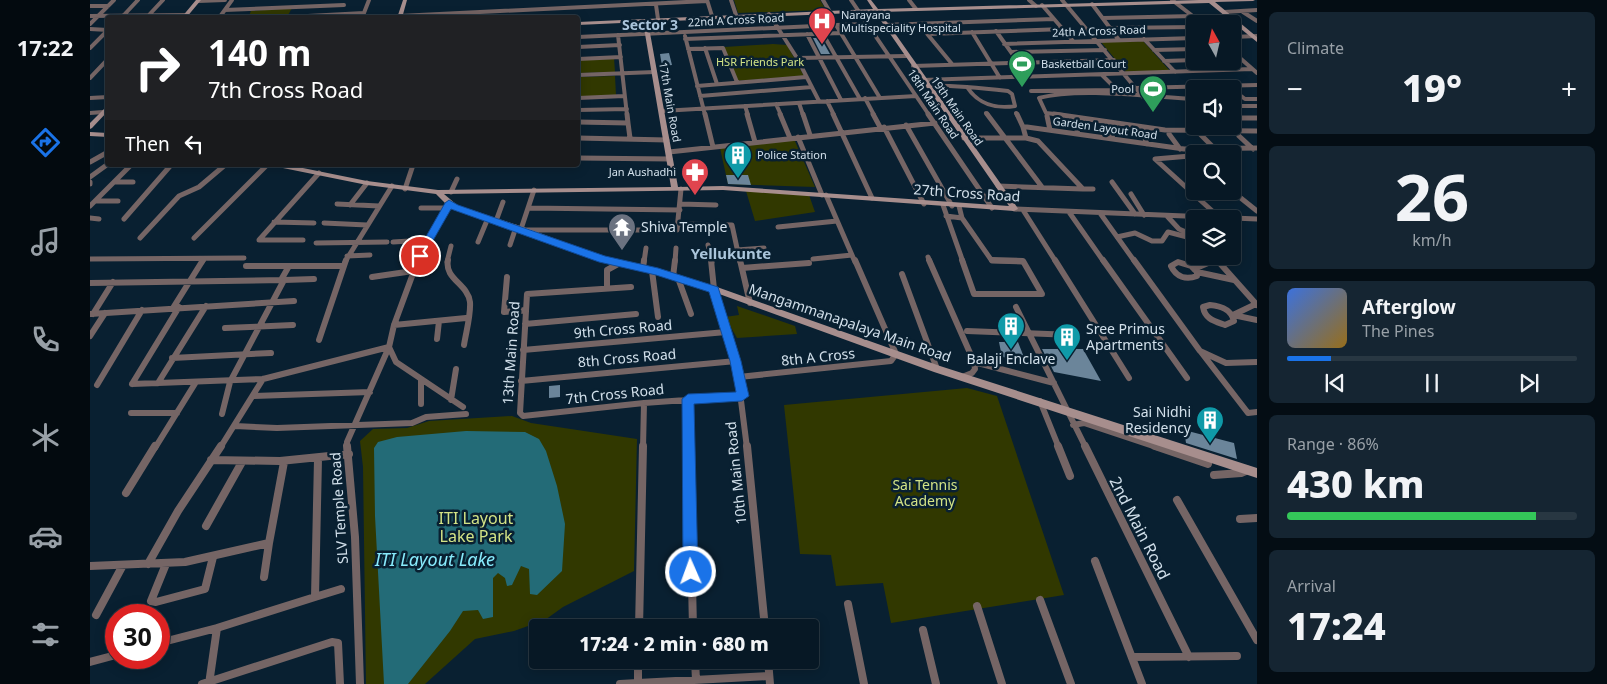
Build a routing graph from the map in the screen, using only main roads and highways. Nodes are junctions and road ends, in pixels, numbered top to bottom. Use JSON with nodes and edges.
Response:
{"nodes":[{"id":1,"x":884,"y":24,"type":"road end"},
{"id":2,"x":90,"y":134,"type":"edge"},
{"id":3,"x":105,"y":135,"type":"edge"},
{"id":4,"x":964,"y":138,"type":"road end"},
{"id":5,"x":392,"y":186,"type":"road end"},
{"id":6,"x":405,"y":189,"type":"road end"}],
"edges":[{"from":1,"to":4,"type":"main road","name":"19th Main Road"},
{"from":2,"to":3,"type":"main road"},
{"from":5,"to":6,"type":"main road"}]}
